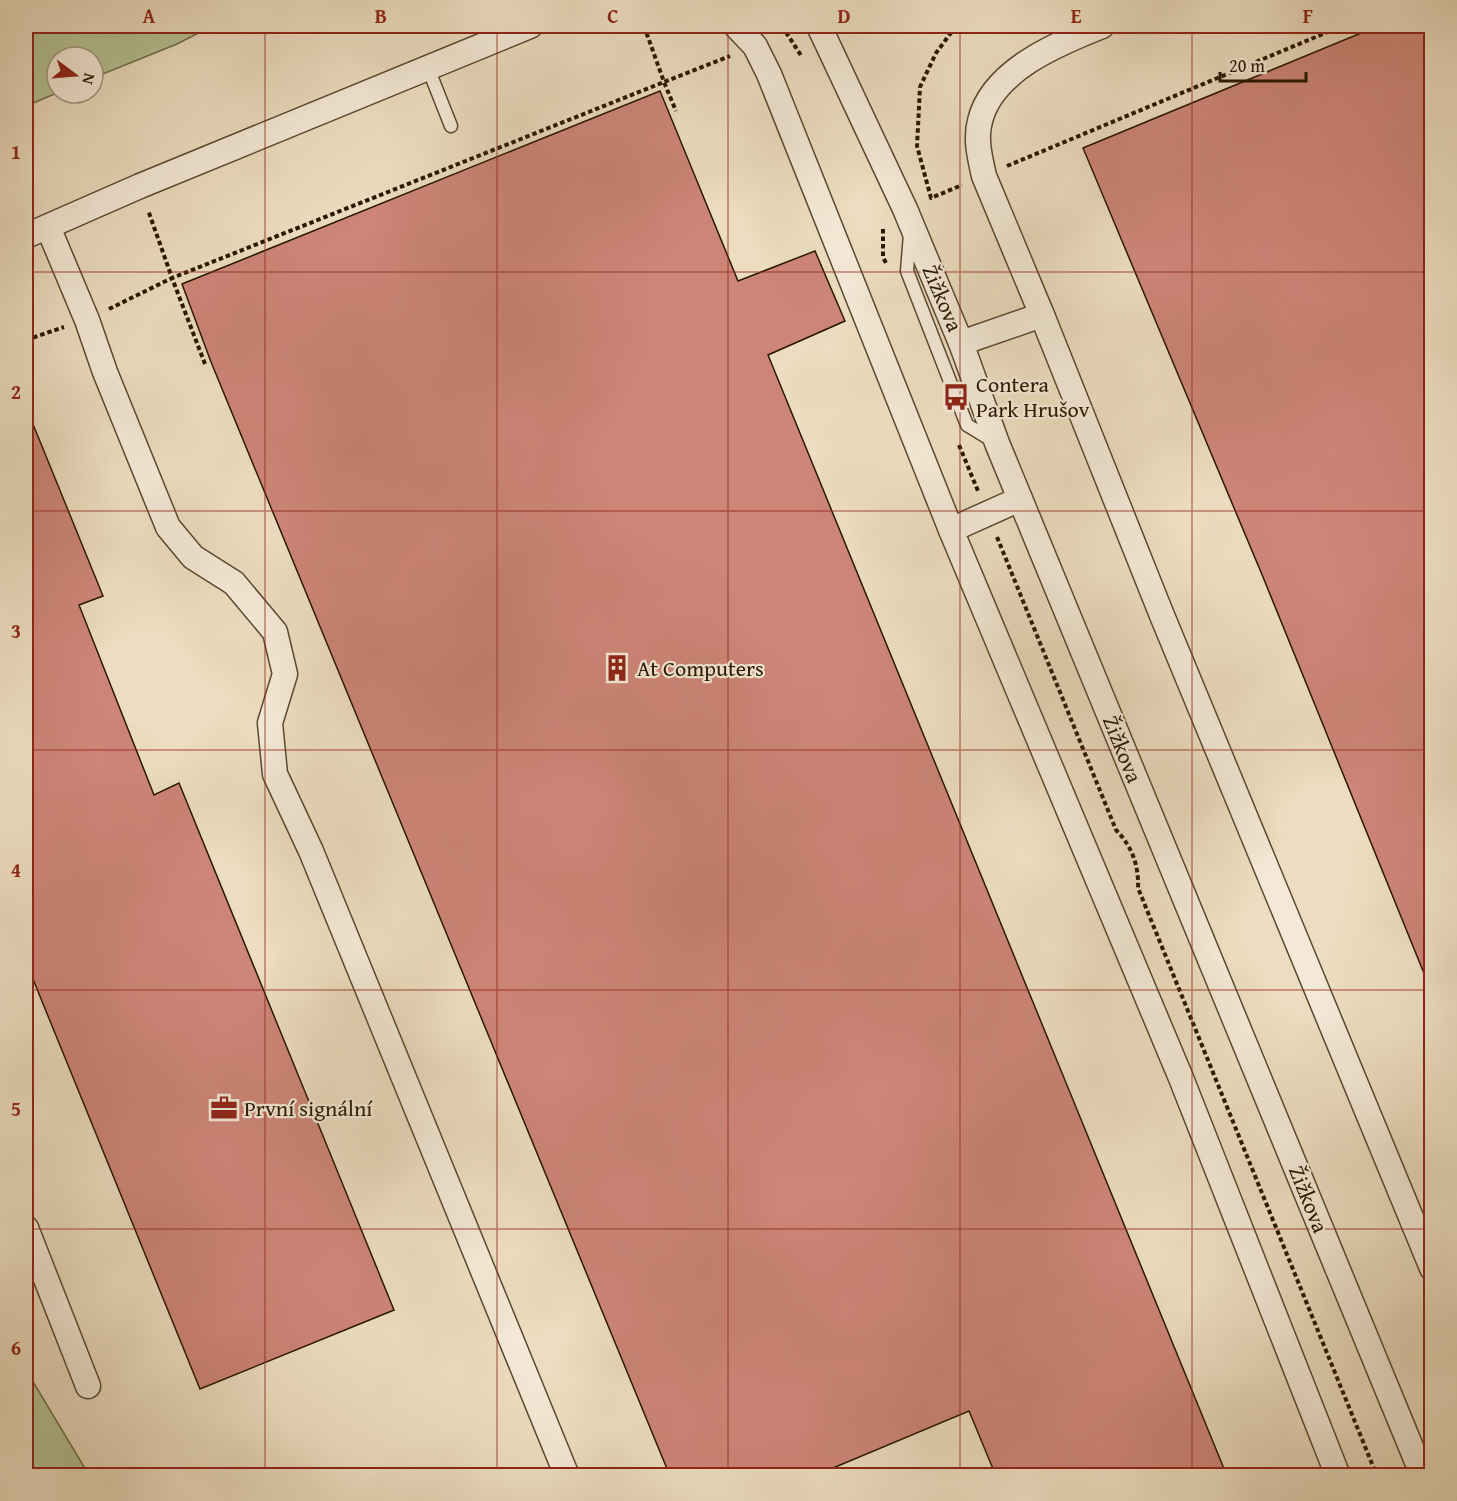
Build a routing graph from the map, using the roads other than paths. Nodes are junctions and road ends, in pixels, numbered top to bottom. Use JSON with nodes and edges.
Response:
{"nodes":[{"id":1,"x":530,"y":26,"type":"edge"},
{"id":2,"x":736,"y":26,"type":"edge"},
{"id":3,"x":819,"y":26,"type":"edge"},
{"id":4,"x":1102,"y":26,"type":"edge"},
{"id":5,"x":428,"y":68,"type":"junction"},
{"id":6,"x":452,"y":126,"type":"dead end"},
{"id":7,"x":911,"y":224,"type":"junction"},
{"id":8,"x":37,"y":232,"type":"edge"},
{"id":9,"x":1042,"y":315,"type":"junction"},
{"id":10,"x":962,"y":343,"type":"junction"},
{"id":11,"x":997,"y":443,"type":"junction"},
{"id":12,"x":1020,"y":499,"type":"junction"},
{"id":13,"x":951,"y":530,"type":"junction"},
{"id":14,"x":26,"y":1228,"type":"edge"},
{"id":15,"x":1431,"y":1268,"type":"edge"},
{"id":16,"x":88,"y":1386,"type":"dead end"},
{"id":17,"x":567,"y":1476,"type":"edge"},
{"id":18,"x":1338,"y":1476,"type":"edge"},
{"id":19,"x":1423,"y":1476,"type":"edge"}],
"edges":[{"from":1,"to":5,"type":"street"},
{"from":2,"to":13,"type":"street"},
{"from":3,"to":7,"type":"street","name":"Žižkova"},
{"from":4,"to":9,"type":"street"},
{"from":5,"to":6,"type":"lane"},
{"from":5,"to":8,"type":"street"},
{"from":7,"to":10,"type":"street","name":"Žižkova"},
{"from":7,"to":11,"type":"lane"},
{"from":8,"to":17,"type":"street"},
{"from":9,"to":10,"type":"street"},
{"from":9,"to":15,"type":"street"},
{"from":10,"to":11,"type":"street","name":"Žižkova"},
{"from":11,"to":12,"type":"street","name":"Žižkova"},
{"from":12,"to":13,"type":"street"},
{"from":12,"to":19,"type":"street","name":"Žižkova"},
{"from":13,"to":18,"type":"street"},
{"from":14,"to":16,"type":"street"}]}
